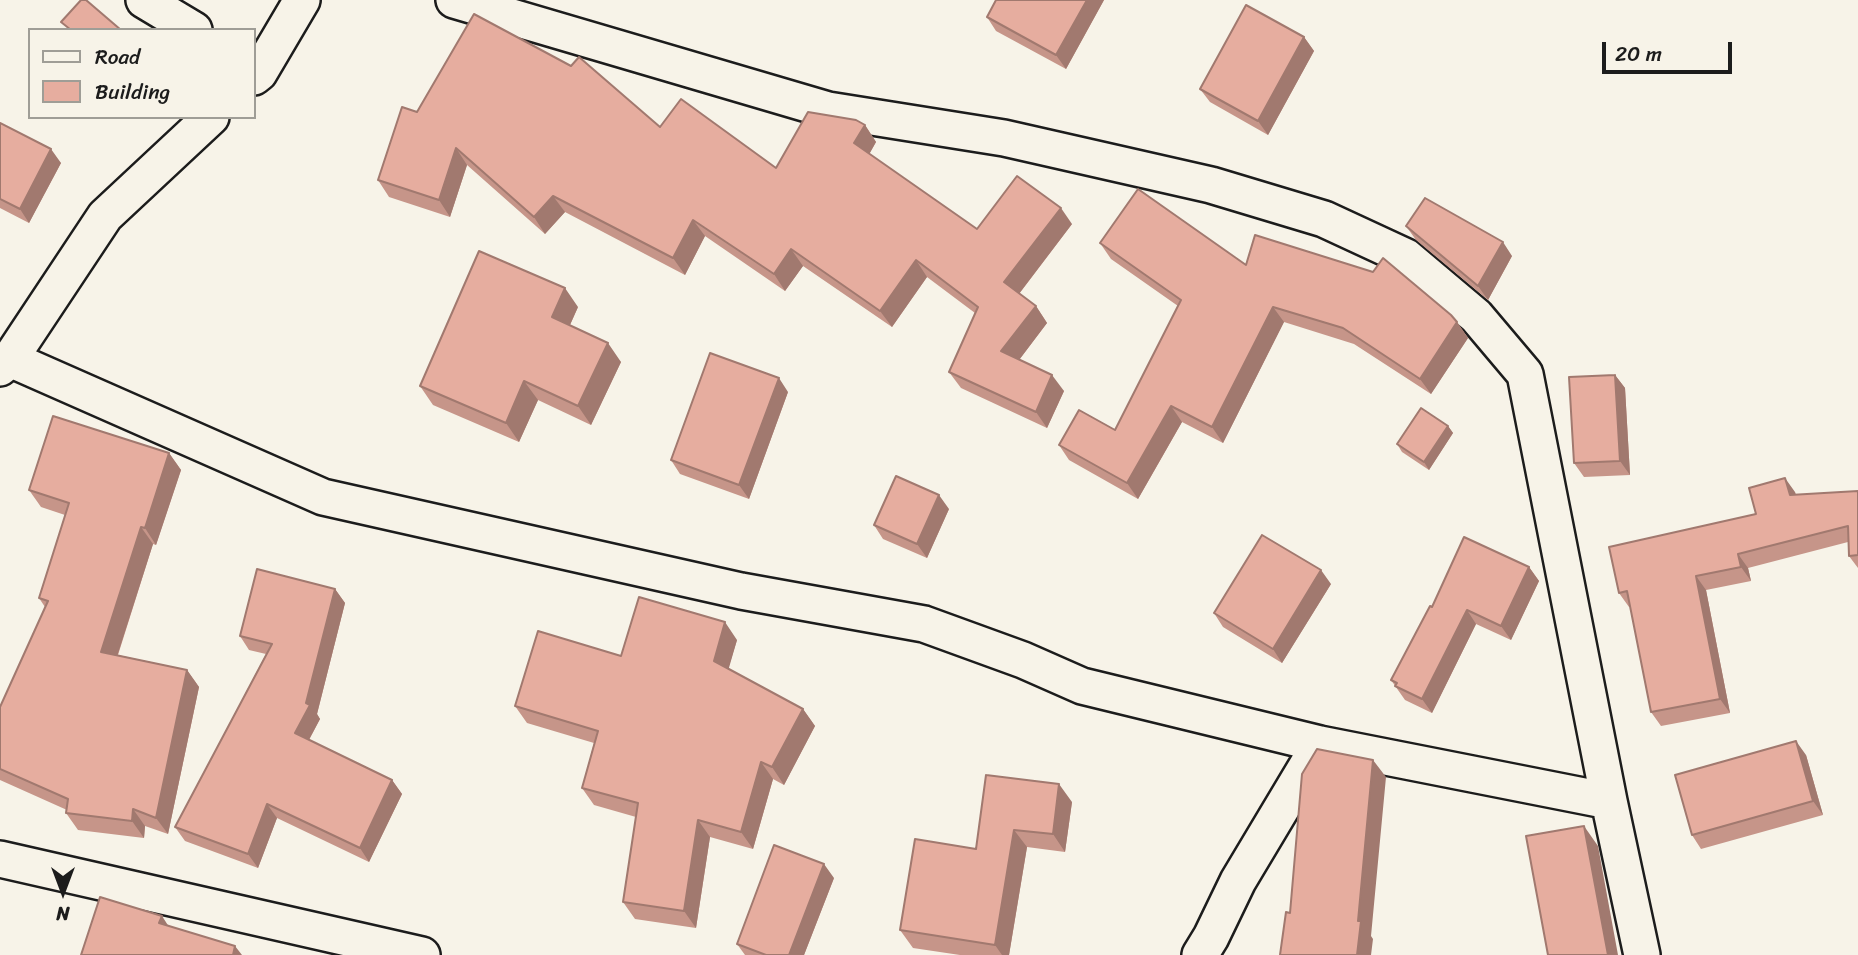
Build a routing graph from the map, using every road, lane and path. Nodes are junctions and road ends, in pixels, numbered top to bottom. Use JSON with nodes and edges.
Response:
{"nodes":[{"id":1,"x":144,"y":0,"type":"edge"},
{"id":2,"x":302,"y":0,"type":"edge"},
{"id":3,"x":454,"y":0,"type":"edge"},
{"id":4,"x":191,"y":28,"type":"edge"},
{"id":5,"x":256,"y":71,"type":"edge"},
{"id":6,"x":209,"y":119,"type":"edge"},
{"id":7,"x":5,"y":363,"type":"edge"},
{"id":8,"x":1320,"y":744,"type":"junction"},
{"id":9,"x":1609,"y":801,"type":"junction"},
{"id":10,"x":0,"y":859,"type":"edge"},
{"id":11,"x":422,"y":955,"type":"edge"},
{"id":12,"x":1200,"y":955,"type":"edge"},
{"id":13,"x":1642,"y":955,"type":"edge"}],
"edges":[{"from":1,"to":4,"type":"street"},
{"from":2,"to":5,"type":"street"},
{"from":3,"to":9,"type":"street"},
{"from":6,"to":7,"type":"street"},
{"from":7,"to":8,"type":"street"},
{"from":8,"to":9,"type":"street"},
{"from":8,"to":12,"type":"street"},
{"from":9,"to":13,"type":"street"},
{"from":10,"to":11,"type":"street"}]}
